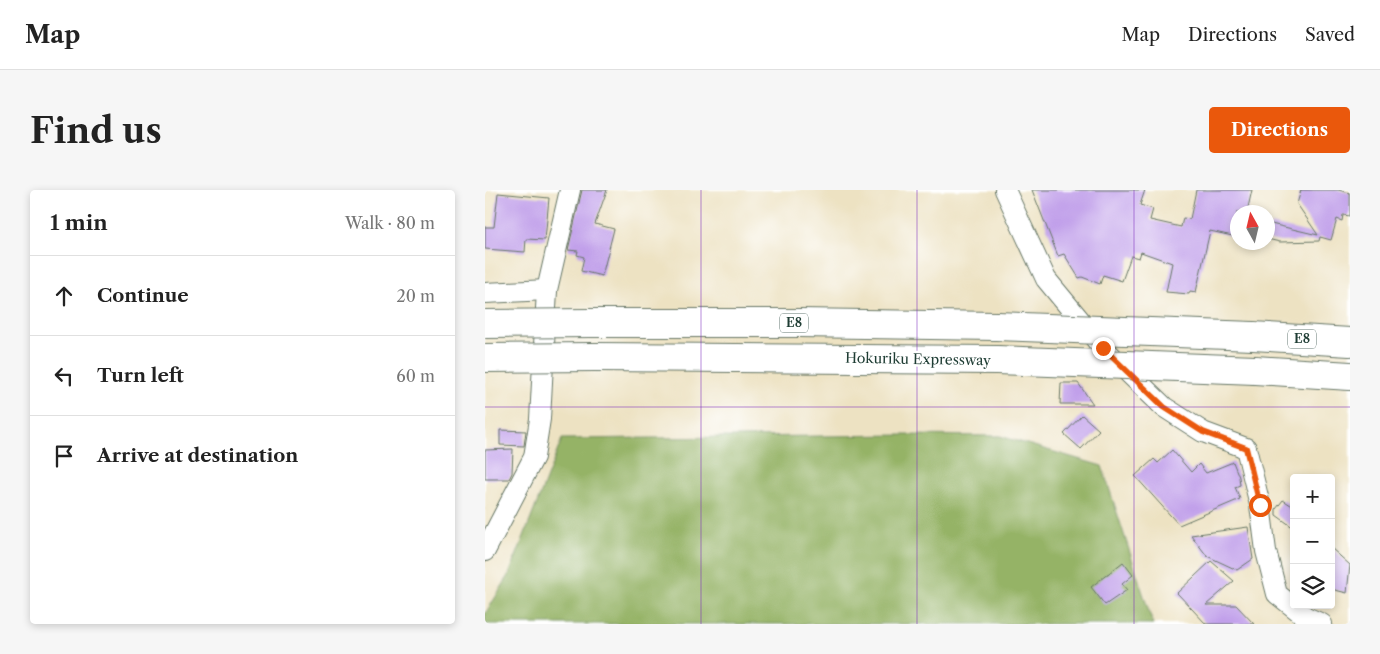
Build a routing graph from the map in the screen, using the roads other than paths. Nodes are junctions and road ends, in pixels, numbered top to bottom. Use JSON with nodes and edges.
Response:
{"nodes":[{"id":1,"x":570,"y":190,"type":"edge"},
{"id":2,"x":1005,"y":190,"type":"edge"},
{"id":3,"x":547,"y":290,"type":"junction"},
{"id":4,"x":485,"y":293,"type":"edge"},
{"id":5,"x":485,"y":324,"type":"edge"},
{"id":6,"x":1350,"y":342,"type":"edge"},
{"id":7,"x":485,"y":358,"type":"edge"},
{"id":8,"x":1350,"y":376,"type":"edge"},
{"id":9,"x":485,"y":551,"type":"edge"},
{"id":10,"x":1322,"y":624,"type":"edge"}],
"edges":[{"from":1,"to":3,"type":"street"},
{"from":2,"to":10,"type":"street"},
{"from":3,"to":4,"type":"street"},
{"from":3,"to":9,"type":"street"},
{"from":5,"to":6,"type":"highway","number":"E8","bridge":true},
{"from":7,"to":8,"type":"highway","name":"Hokuriku Expressway","bridge":true}]}
